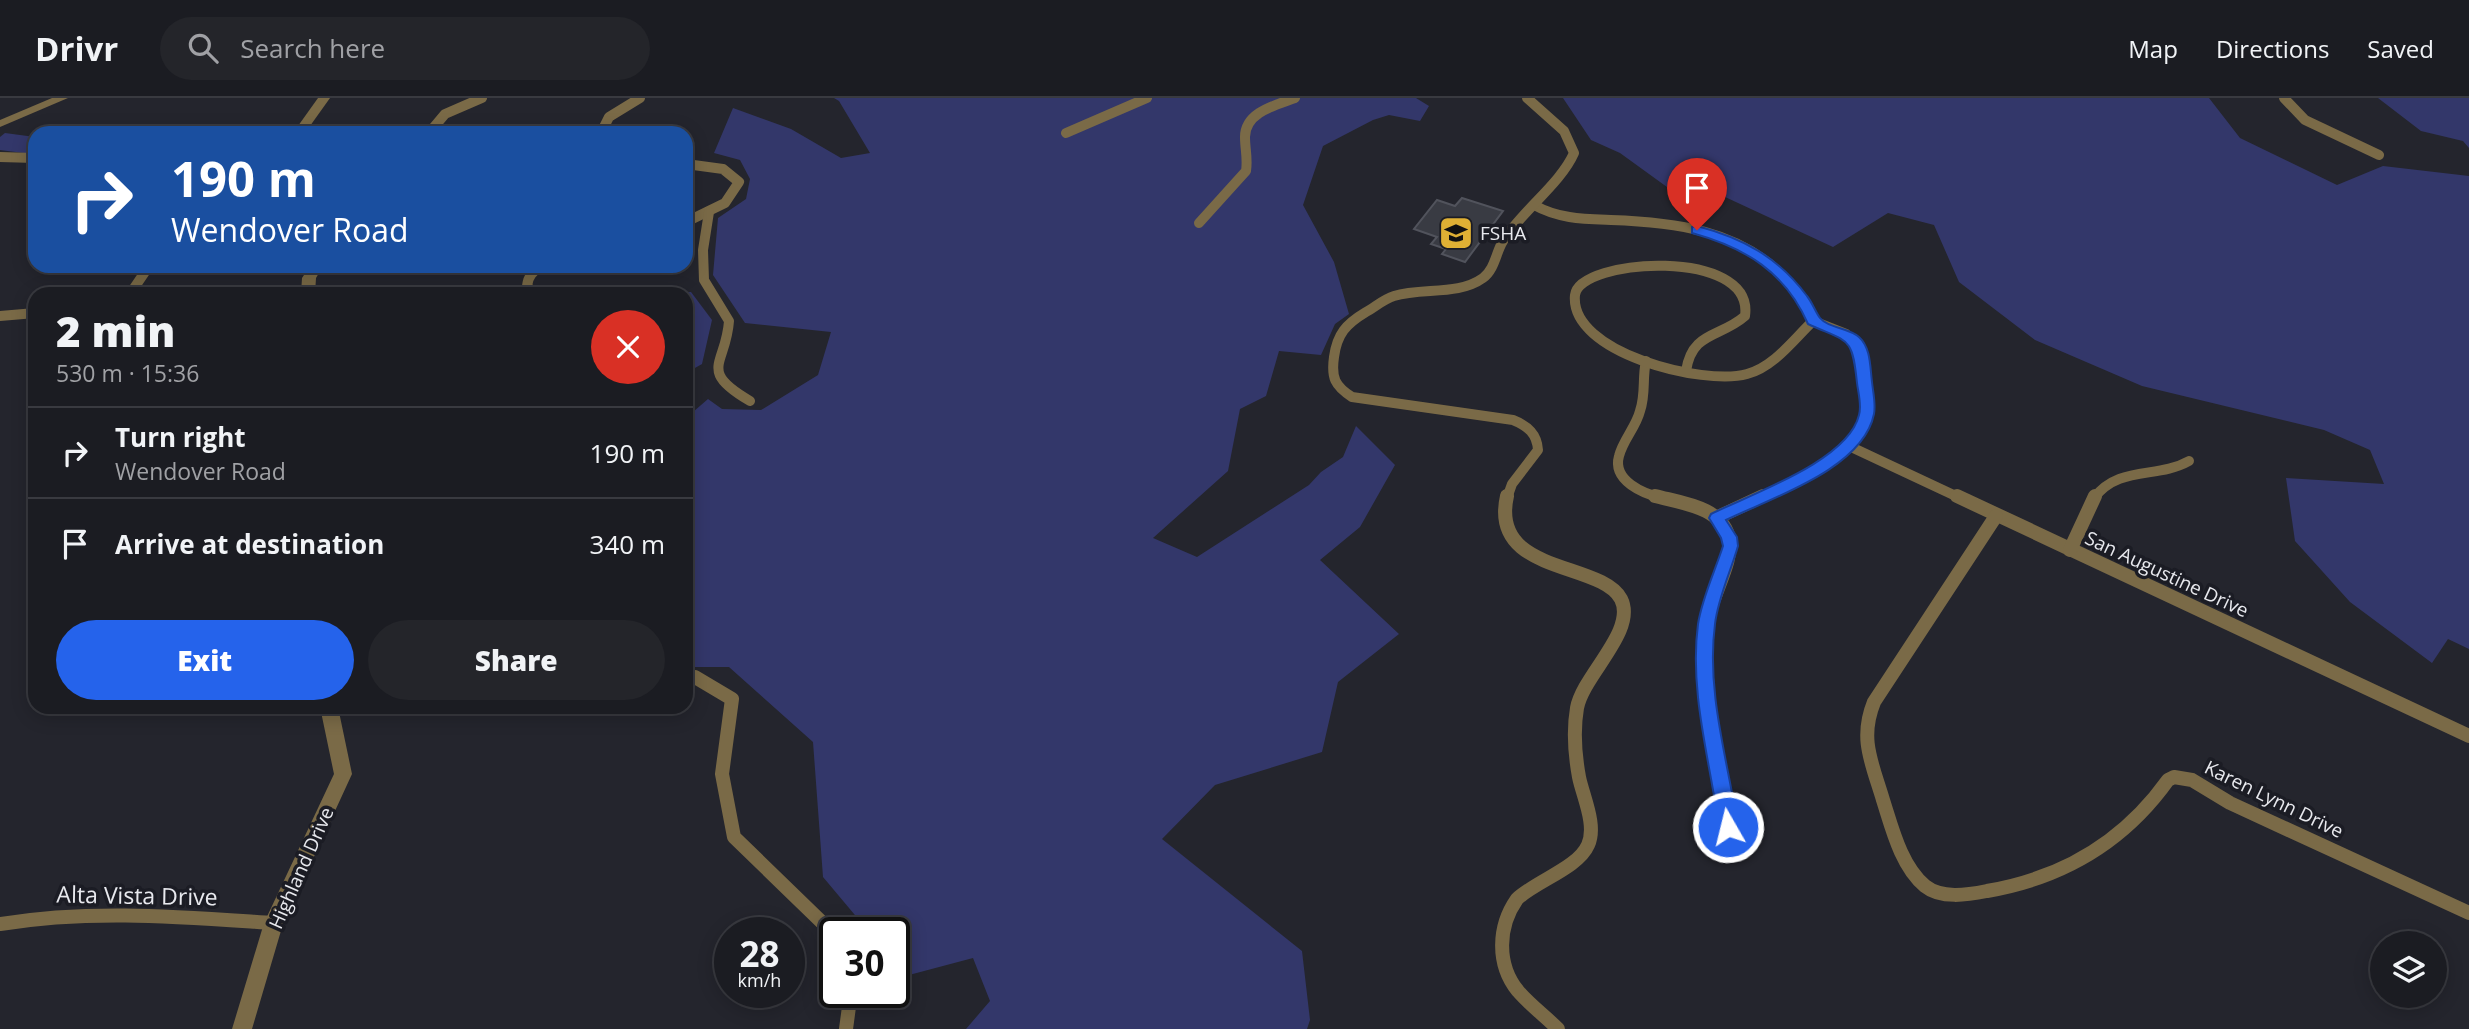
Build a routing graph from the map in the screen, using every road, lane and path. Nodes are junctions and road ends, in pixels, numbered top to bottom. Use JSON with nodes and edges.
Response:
{"nodes":[{"id":1,"x":62,"y":98,"type":"edge"},
{"id":2,"x":324,"y":98,"type":"edge"},
{"id":3,"x":482,"y":98,"type":"edge"},
{"id":4,"x":640,"y":98,"type":"edge"},
{"id":5,"x":1147,"y":98,"type":"edge"},
{"id":6,"x":1295,"y":98,"type":"edge"},
{"id":7,"x":1527,"y":98,"type":"edge"},
{"id":8,"x":2284,"y":98,"type":"edge"},
{"id":9,"x":0,"y":124,"type":"edge"},
{"id":10,"x":304,"y":126,"type":"edge"},
{"id":11,"x":432,"y":126,"type":"edge"},
{"id":12,"x":604,"y":126,"type":"edge"},
{"id":13,"x":1066,"y":132,"type":"dead end"},
{"id":14,"x":2379,"y":155,"type":"dead end"},
{"id":15,"x":0,"y":157,"type":"edge"},
{"id":16,"x":28,"y":158,"type":"edge"},
{"id":17,"x":693,"y":165,"type":"edge"},
{"id":18,"x":1534,"y":205,"type":"junction"},
{"id":19,"x":709,"y":212,"type":"junction"},
{"id":20,"x":693,"y":219,"type":"edge"},
{"id":21,"x":1199,"y":223,"type":"dead end"},
{"id":22,"x":28,"y":314,"type":"edge"},
{"id":23,"x":0,"y":316,"type":"edge"},
{"id":24,"x":1813,"y":321,"type":"junction"},
{"id":25,"x":1646,"y":361,"type":"junction"},
{"id":26,"x":1686,"y":371,"type":"junction"},
{"id":27,"x":750,"y":401,"type":"dead end"},
{"id":28,"x":1849,"y":446,"type":"junction"},
{"id":29,"x":2189,"y":461,"type":"dead end"},
{"id":30,"x":1996,"y":516,"type":"junction"},
{"id":31,"x":1716,"y":518,"type":"junction"},
{"id":32,"x":2070,"y":550,"type":"junction"},
{"id":33,"x":693,"y":677,"type":"edge"},
{"id":34,"x":330,"y":714,"type":"edge"},
{"id":35,"x":2469,"y":736,"type":"edge"},
{"id":36,"x":1731,"y":848,"type":"dead end"},
{"id":37,"x":2469,"y":913,"type":"edge"},
{"id":38,"x":819,"y":919,"type":"edge"},
{"id":39,"x":274,"y":923,"type":"junction"},
{"id":40,"x":0,"y":925,"type":"edge"},
{"id":41,"x":849,"y":1008,"type":"edge"},
{"id":42,"x":242,"y":1029,"type":"edge"},
{"id":43,"x":846,"y":1029,"type":"edge"},
{"id":44,"x":1558,"y":1029,"type":"edge"}],
"edges":[{"from":1,"to":9,"type":"street"},
{"from":2,"to":10,"type":"street"},
{"from":3,"to":11,"type":"street"},
{"from":4,"to":12,"type":"street"},
{"from":5,"to":13,"type":"street"},
{"from":6,"to":21,"type":"street"},
{"from":7,"to":18,"type":"street"},
{"from":8,"to":14,"type":"street"},
{"from":15,"to":16,"type":"street"},
{"from":17,"to":19,"type":"street"},
{"from":18,"to":24,"type":"street"},
{"from":18,"to":44,"type":"street"},
{"from":19,"to":20,"type":"street"},
{"from":19,"to":27,"type":"street"},
{"from":22,"to":23,"type":"street"},
{"from":24,"to":26,"type":"street"},
{"from":24,"to":28,"type":"street"},
{"from":25,"to":26,"type":"street"},
{"from":25,"to":26,"type":"street"},
{"from":25,"to":31,"type":"street"},
{"from":28,"to":30,"type":"street","name":"San Augustine Drive"},
{"from":28,"to":31,"type":"street"},
{"from":29,"to":32,"type":"street"},
{"from":30,"to":32,"type":"street","name":"San Augustine Drive"},
{"from":30,"to":37,"type":"street","name":"Karen Lynn Drive"},
{"from":31,"to":36,"type":"street"},
{"from":32,"to":35,"type":"street","name":"San Augustine Drive"},
{"from":33,"to":38,"type":"street"},
{"from":34,"to":39,"type":"street","name":"Highland Drive"},
{"from":39,"to":40,"type":"street","name":"Alta Vista Drive"},
{"from":39,"to":42,"type":"street","name":"Highland Drive"},
{"from":41,"to":43,"type":"street"}]}
